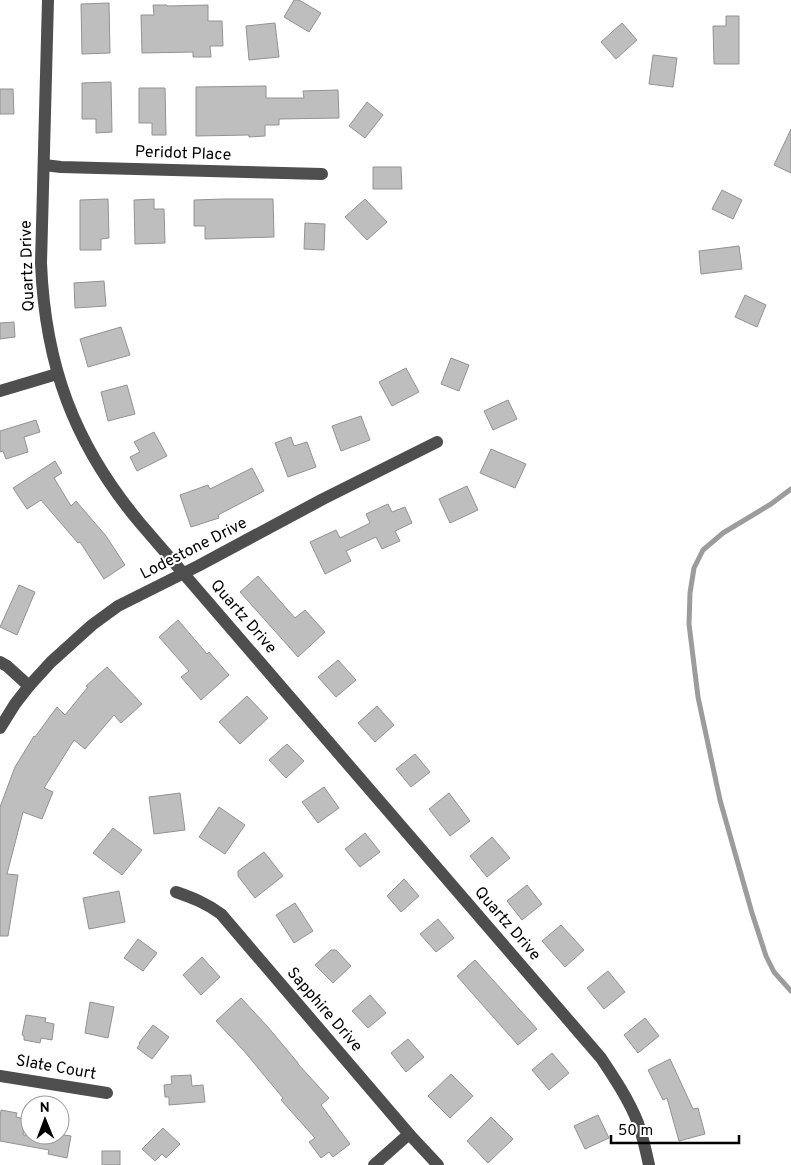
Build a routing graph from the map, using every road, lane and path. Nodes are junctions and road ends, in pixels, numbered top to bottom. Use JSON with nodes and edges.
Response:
{"nodes":[{"id":1,"x":48,"y":0,"type":"edge"},
{"id":2,"x":44,"y":165,"type":"junction"},
{"id":3,"x":322,"y":174,"type":"dead end"},
{"id":4,"x":58,"y":374,"type":"junction"},
{"id":5,"x":0,"y":391,"type":"edge"},
{"id":6,"x":437,"y":442,"type":"dead end"},
{"id":7,"x":183,"y":574,"type":"junction"},
{"id":8,"x":0,"y":662,"type":"edge"},
{"id":9,"x":29,"y":686,"type":"junction"},
{"id":10,"x":0,"y":728,"type":"edge"},
{"id":11,"x":176,"y":892,"type":"dead end"},
{"id":12,"x":0,"y":1076,"type":"edge"},
{"id":13,"x":107,"y":1094,"type":"dead end"},
{"id":14,"x":409,"y":1134,"type":"junction"},
{"id":15,"x":374,"y":1165,"type":"edge"},
{"id":16,"x":438,"y":1165,"type":"edge"},
{"id":17,"x":649,"y":1165,"type":"edge"}],
"edges":[{"from":1,"to":2,"type":"street","name":"Quartz Drive"},
{"from":2,"to":3,"type":"street","name":"Peridot Place"},
{"from":2,"to":4,"type":"street","name":"Quartz Drive"},
{"from":4,"to":5,"type":"street"},
{"from":4,"to":7,"type":"street","name":"Quartz Drive"},
{"from":6,"to":7,"type":"street","name":"Lodestone Drive"},
{"from":7,"to":9,"type":"street","name":"Lodestone Drive"},
{"from":7,"to":17,"type":"street","name":"Quartz Drive"},
{"from":8,"to":9,"type":"street"},
{"from":9,"to":10,"type":"street","name":"Lodestone Drive"},
{"from":11,"to":14,"type":"street","name":"Sapphire Drive"},
{"from":12,"to":13,"type":"street","name":"Slate Court"},
{"from":14,"to":15,"type":"street"},
{"from":14,"to":16,"type":"street","name":"Sapphire Drive"}]}
